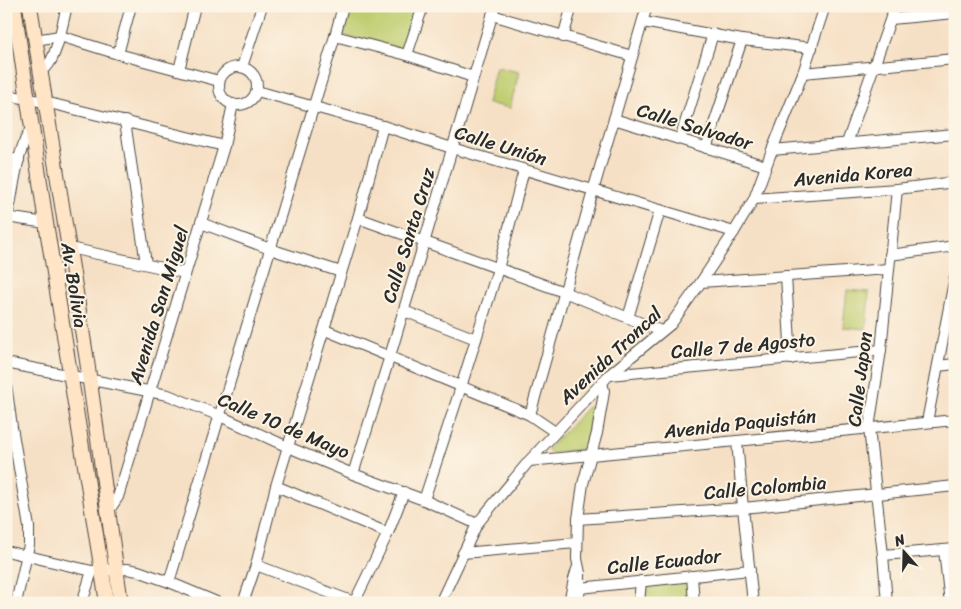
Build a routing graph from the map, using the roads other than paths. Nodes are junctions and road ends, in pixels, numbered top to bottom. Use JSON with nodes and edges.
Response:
{"nodes":[{"id":1,"x":14,"y":6,"type":"edge"},
{"id":2,"x":30,"y":6,"type":"edge"},
{"id":3,"x":67,"y":6,"type":"edge"},
{"id":4,"x":131,"y":6,"type":"edge"},
{"id":5,"x":195,"y":6,"type":"edge"},
{"id":6,"x":262,"y":6,"type":"edge"},
{"id":7,"x":343,"y":6,"type":"edge"},
{"id":8,"x":423,"y":6,"type":"edge"},
{"id":9,"x":572,"y":6,"type":"edge"},
{"id":10,"x":647,"y":6,"type":"edge"},
{"id":11,"x":825,"y":6,"type":"edge"},
{"id":12,"x":895,"y":6,"type":"edge"},
{"id":13,"x":494,"y":11,"type":"edge"},
{"id":14,"x":955,"y":13,"type":"edge"},
{"id":15,"x":891,"y":19,"type":"junction"},
{"id":16,"x":643,"y":22,"type":"junction"},
{"id":17,"x":713,"y":34,"type":"junction"},
{"id":18,"x":60,"y":36,"type":"junction"},
{"id":19,"x":336,"y":36,"type":"junction"},
{"id":20,"x":563,"y":36,"type":"junction"},
{"id":21,"x":35,"y":40,"type":"junction"},
{"id":22,"x":742,"y":40,"type":"junction"},
{"id":23,"x":812,"y":48,"type":"junction"},
{"id":24,"x":118,"y":54,"type":"junction"},
{"id":25,"x":407,"y":55,"type":"junction"},
{"id":26,"x":632,"y":56,"type":"junction"},
{"id":27,"x":955,"y":59,"type":"edge"},
{"id":28,"x":874,"y":66,"type":"junction"},
{"id":29,"x":242,"y":67,"type":"junction"},
{"id":30,"x":179,"y":70,"type":"junction"},
{"id":31,"x":40,"y":71,"type":"junction"},
{"id":32,"x":803,"y":73,"type":"junction"},
{"id":33,"x":473,"y":77,"type":"junction"},
{"id":34,"x":219,"y":81,"type":"junction"},
{"id":35,"x":257,"y":91,"type":"junction"},
{"id":36,"x":6,"y":95,"type":"edge"},
{"id":37,"x":27,"y":99,"type":"junction"},
{"id":38,"x":45,"y":102,"type":"junction"},
{"id":39,"x":233,"y":104,"type":"junction"},
{"id":40,"x":314,"y":107,"type":"junction"},
{"id":41,"x":614,"y":119,"type":"junction"},
{"id":42,"x":125,"y":121,"type":"junction"},
{"id":43,"x":383,"y":126,"type":"junction"},
{"id":44,"x":32,"y":128,"type":"junction"},
{"id":45,"x":955,"y":134,"type":"edge"},
{"id":46,"x":680,"y":139,"type":"junction"},
{"id":47,"x":847,"y":143,"type":"junction"},
{"id":48,"x":224,"y":146,"type":"junction"},
{"id":49,"x":452,"y":148,"type":"junction"},
{"id":50,"x":706,"y":148,"type":"junction"},
{"id":51,"x":772,"y":150,"type":"junction"},
{"id":52,"x":6,"y":158,"type":"edge"},
{"id":53,"x":19,"y":160,"type":"junction"},
{"id":54,"x":766,"y":166,"type":"junction"},
{"id":55,"x":524,"y":170,"type":"junction"},
{"id":56,"x":955,"y":182,"type":"edge"},
{"id":57,"x":898,"y":189,"type":"junction"},
{"id":58,"x":593,"y":191,"type":"junction"},
{"id":59,"x":754,"y":200,"type":"junction"},
{"id":60,"x":660,"y":210,"type":"junction"},
{"id":61,"x":358,"y":218,"type":"junction"},
{"id":62,"x":7,"y":219,"type":"edge"},
{"id":63,"x":46,"y":223,"type":"junction"},
{"id":64,"x":201,"y":223,"type":"junction"},
{"id":65,"x":734,"y":232,"type":"junction"},
{"id":66,"x":424,"y":242,"type":"junction"},
{"id":67,"x":955,"y":246,"type":"edge"},
{"id":68,"x":70,"y":248,"type":"junction"},
{"id":69,"x":270,"y":249,"type":"junction"},
{"id":70,"x":890,"y":255,"type":"junction"},
{"id":71,"x":146,"y":264,"type":"junction"},
{"id":72,"x":498,"y":269,"type":"junction"},
{"id":73,"x":889,"y":269,"type":"junction"},
{"id":74,"x":341,"y":272,"type":"junction"},
{"id":75,"x":185,"y":273,"type":"junction"},
{"id":76,"x":786,"y":276,"type":"junction"},
{"id":77,"x":955,"y":276,"type":"edge"},
{"id":78,"x":701,"y":282,"type":"junction"},
{"id":79,"x":564,"y":292,"type":"junction"},
{"id":80,"x":952,"y":308,"type":"edge"},
{"id":81,"x":404,"y":311,"type":"junction"},
{"id":82,"x":628,"y":318,"type":"junction"},
{"id":83,"x":325,"y":330,"type":"junction"},
{"id":84,"x":661,"y":331,"type":"junction"},
{"id":85,"x":476,"y":339,"type":"junction"},
{"id":86,"x":881,"y":350,"type":"junction"},
{"id":87,"x":390,"y":356,"type":"junction"},
{"id":88,"x":791,"y":359,"type":"junction"},
{"id":89,"x":6,"y":363,"type":"edge"},
{"id":90,"x":955,"y":364,"type":"edge"},
{"id":91,"x":938,"y":366,"type":"junction"},
{"id":92,"x":70,"y":377,"type":"junction"},
{"id":93,"x":605,"y":378,"type":"junction"},
{"id":94,"x":90,"y":381,"type":"junction"},
{"id":95,"x":6,"y":384,"type":"edge"},
{"id":96,"x":461,"y":386,"type":"junction"},
{"id":97,"x":150,"y":391,"type":"junction"},
{"id":98,"x":530,"y":415,"type":"junction"},
{"id":99,"x":220,"y":416,"type":"junction"},
{"id":100,"x":955,"y":420,"type":"edge"},
{"id":101,"x":927,"y":422,"type":"junction"},
{"id":102,"x":9,"y":427,"type":"edge"},
{"id":103,"x":869,"y":428,"type":"junction"},
{"id":104,"x":555,"y":432,"type":"junction"},
{"id":105,"x":737,"y":441,"type":"junction"},
{"id":106,"x":288,"y":447,"type":"junction"},
{"id":107,"x":590,"y":455,"type":"junction"},
{"id":108,"x":529,"y":461,"type":"junction"},
{"id":109,"x":353,"y":474,"type":"junction"},
{"id":110,"x":276,"y":486,"type":"junction"},
{"id":111,"x":955,"y":486,"type":"edge"},
{"id":112,"x":404,"y":492,"type":"junction"},
{"id":113,"x":876,"y":494,"type":"junction"},
{"id":114,"x":424,"y":500,"type":"junction"},
{"id":115,"x":743,"y":508,"type":"junction"},
{"id":116,"x":108,"y":512,"type":"junction"},
{"id":117,"x":578,"y":519,"type":"junction"},
{"id":118,"x":477,"y":524,"type":"junction"},
{"id":119,"x":388,"y":533,"type":"junction"},
{"id":120,"x":576,"y":543,"type":"junction"},
{"id":121,"x":949,"y":549,"type":"edge"},
{"id":122,"x":6,"y":551,"type":"edge"},
{"id":123,"x":463,"y":553,"type":"junction"},
{"id":124,"x":883,"y":555,"type":"junction"},
{"id":125,"x":27,"y":556,"type":"junction"},
{"id":126,"x":256,"y":565,"type":"junction"},
{"id":127,"x":578,"y":565,"type":"junction"},
{"id":128,"x":103,"y":570,"type":"junction"},
{"id":129,"x":750,"y":570,"type":"junction"},
{"id":130,"x":692,"y":576,"type":"junction"},
{"id":131,"x":641,"y":581,"type":"junction"},
{"id":132,"x":169,"y":582,"type":"junction"},
{"id":133,"x":580,"y":588,"type":"junction"},
{"id":134,"x":354,"y":602,"type":"edge"},
{"id":135,"x":887,"y":602,"type":"edge"},
{"id":136,"x":16,"y":603,"type":"edge"},
{"id":137,"x":82,"y":603,"type":"edge"},
{"id":138,"x":107,"y":603,"type":"edge"},
{"id":139,"x":121,"y":603,"type":"edge"},
{"id":140,"x":219,"y":603,"type":"edge"},
{"id":141,"x":243,"y":603,"type":"edge"},
{"id":142,"x":440,"y":603,"type":"edge"},
{"id":143,"x":569,"y":603,"type":"edge"},
{"id":144,"x":578,"y":603,"type":"edge"},
{"id":145,"x":639,"y":603,"type":"edge"},
{"id":146,"x":694,"y":603,"type":"edge"},
{"id":147,"x":754,"y":603,"type":"edge"},
{"id":148,"x":867,"y":603,"type":"edge"},
{"id":149,"x":950,"y":603,"type":"edge"}],
"edges":[{"from":1,"to":37,"type":"street","name":"Av. Bolivia"},
{"from":2,"to":21,"type":"street","name":"Av. Bolivia"},
{"from":3,"to":18,"type":"street"},
{"from":4,"to":24,"type":"street"},
{"from":5,"to":30,"type":"street"},
{"from":6,"to":29,"type":"street"},
{"from":7,"to":19,"type":"street"},
{"from":8,"to":25,"type":"street"},
{"from":9,"to":20,"type":"street"},
{"from":10,"to":16,"type":"street"},
{"from":11,"to":23,"type":"street","name":"Avenida Troncal"},
{"from":12,"to":15,"type":"street"},
{"from":13,"to":20,"type":"street"},
{"from":13,"to":33,"type":"street","name":"Calle Santa Cruz"},
{"from":14,"to":15,"type":"street"},
{"from":15,"to":28,"type":"street"},
{"from":16,"to":17,"type":"street"},
{"from":16,"to":26,"type":"street"},
{"from":17,"to":22,"type":"street"},
{"from":17,"to":46,"type":"street"},
{"from":18,"to":21,"type":"street"},
{"from":18,"to":24,"type":"street"},
{"from":18,"to":31,"type":"street"},
{"from":19,"to":25,"type":"street"},
{"from":19,"to":40,"type":"street"},
{"from":20,"to":26,"type":"street"},
{"from":21,"to":31,"type":"street","name":"Av. Bolivia"},
{"from":22,"to":23,"type":"street"},
{"from":22,"to":50,"type":"street"},
{"from":23,"to":32,"type":"street","name":"Avenida Troncal"},
{"from":24,"to":30,"type":"street"},
{"from":25,"to":33,"type":"street"},
{"from":26,"to":41,"type":"street"},
{"from":27,"to":28,"type":"street"},
{"from":28,"to":32,"type":"street"},
{"from":28,"to":47,"type":"street"},
{"from":29,"to":34,"type":"street"},
{"from":29,"to":35,"type":"street"},
{"from":30,"to":34,"type":"street"},
{"from":31,"to":38,"type":"street","name":"Av. Bolivia"},
{"from":32,"to":51,"type":"street","name":"Avenida Troncal"},
{"from":33,"to":49,"type":"street","name":"Calle Santa Cruz"},
{"from":34,"to":39,"type":"street"},
{"from":35,"to":39,"type":"street"},
{"from":35,"to":40,"type":"street","name":"Calle Unión"},
{"from":36,"to":37,"type":"street"},
{"from":37,"to":38,"type":"street"},
{"from":37,"to":44,"type":"street","name":"Av. Bolivia"},
{"from":38,"to":42,"type":"street"},
{"from":38,"to":68,"type":"street","name":"Av. Bolivia"},
{"from":39,"to":48,"type":"street","name":"Avenida San Miguel"},
{"from":40,"to":43,"type":"street","name":"Calle Unión"},
{"from":40,"to":69,"type":"street"},
{"from":41,"to":46,"type":"street","name":"Calle Salvador"},
{"from":41,"to":58,"type":"street"},
{"from":42,"to":48,"type":"street"},
{"from":42,"to":71,"type":"street"},
{"from":43,"to":49,"type":"street","name":"Calle Unión"},
{"from":43,"to":61,"type":"street"},
{"from":44,"to":53,"type":"street"},
{"from":44,"to":63,"type":"street","name":"Av. Bolivia"},
{"from":45,"to":47,"type":"street"},
{"from":46,"to":50,"type":"street","name":"Calle Salvador"},
{"from":47,"to":51,"type":"street"},
{"from":48,"to":64,"type":"street","name":"Avenida San Miguel"},
{"from":49,"to":55,"type":"street","name":"Calle Unión"},
{"from":49,"to":66,"type":"street","name":"Calle Santa Cruz"},
{"from":50,"to":54,"type":"street","name":"Calle Salvador"},
{"from":51,"to":54,"type":"street","name":"Avenida Troncal"},
{"from":52,"to":53,"type":"street"},
{"from":53,"to":62,"type":"street"},
{"from":54,"to":59,"type":"street","name":"Avenida Troncal"},
{"from":55,"to":58,"type":"street","name":"Calle Unión"},
{"from":55,"to":72,"type":"street"},
{"from":56,"to":57,"type":"street","name":"Avenida Korea"},
{"from":57,"to":59,"type":"street","name":"Avenida Korea"},
{"from":57,"to":70,"type":"street","name":"Calle Japon"},
{"from":58,"to":60,"type":"street","name":"Calle Unión"},
{"from":58,"to":79,"type":"street"},
{"from":59,"to":65,"type":"street","name":"Avenida Troncal"},
{"from":60,"to":65,"type":"street","name":"Calle Unión"},
{"from":60,"to":82,"type":"street"},
{"from":61,"to":66,"type":"street"},
{"from":61,"to":74,"type":"street"},
{"from":62,"to":63,"type":"street"},
{"from":63,"to":92,"type":"street","name":"Av. Bolivia"},
{"from":64,"to":69,"type":"street"},
{"from":64,"to":75,"type":"street","name":"Avenida San Miguel"},
{"from":65,"to":78,"type":"street","name":"Avenida Troncal"},
{"from":66,"to":72,"type":"street"},
{"from":66,"to":81,"type":"street","name":"Calle Santa Cruz"},
{"from":67,"to":70,"type":"street"},
{"from":68,"to":71,"type":"street"},
{"from":68,"to":94,"type":"street","name":"Av. Bolivia"},
{"from":69,"to":74,"type":"street"},
{"from":69,"to":99,"type":"street"},
{"from":70,"to":73,"type":"street","name":"Calle Japon"},
{"from":71,"to":75,"type":"street"},
{"from":72,"to":79,"type":"street"},
{"from":72,"to":85,"type":"street"},
{"from":73,"to":76,"type":"street"},
{"from":73,"to":86,"type":"street","name":"Calle Japon"},
{"from":74,"to":83,"type":"street"},
{"from":75,"to":97,"type":"street","name":"Avenida San Miguel"},
{"from":76,"to":78,"type":"street"},
{"from":76,"to":88,"type":"street"},
{"from":77,"to":80,"type":"street"},
{"from":78,"to":84,"type":"street","name":"Avenida Troncal"},
{"from":79,"to":82,"type":"street"},
{"from":79,"to":98,"type":"street"},
{"from":80,"to":91,"type":"street"},
{"from":81,"to":85,"type":"street"},
{"from":81,"to":87,"type":"street","name":"Calle Santa Cruz"},
{"from":82,"to":84,"type":"street"},
{"from":83,"to":87,"type":"street"},
{"from":83,"to":106,"type":"street"},
{"from":84,"to":93,"type":"street","name":"Avenida Troncal"},
{"from":85,"to":96,"type":"street"},
{"from":86,"to":88,"type":"street","name":"Calle 7 de Agosto"},
{"from":86,"to":103,"type":"street","name":"Calle Japon"},
{"from":87,"to":96,"type":"street"},
{"from":87,"to":109,"type":"street","name":"Calle Santa Cruz"},
{"from":88,"to":93,"type":"street","name":"Calle 7 de Agosto"},
{"from":89,"to":92,"type":"street"},
{"from":90,"to":91,"type":"street"},
{"from":91,"to":101,"type":"street"},
{"from":92,"to":94,"type":"street","name":"Calle 10 de Mayo"},
{"from":92,"to":128,"type":"street","name":"Av. Bolivia"},
{"from":93,"to":104,"type":"street","name":"Avenida Troncal"},
{"from":93,"to":107,"type":"street"},
{"from":94,"to":97,"type":"street","name":"Calle 10 de Mayo"},
{"from":94,"to":116,"type":"street","name":"Av. Bolivia"},
{"from":95,"to":102,"type":"street"},
{"from":96,"to":98,"type":"street"},
{"from":96,"to":114,"type":"street"},
{"from":97,"to":99,"type":"street","name":"Calle 10 de Mayo"},
{"from":97,"to":116,"type":"street","name":"Avenida San Miguel"},
{"from":98,"to":104,"type":"street"},
{"from":99,"to":106,"type":"street","name":"Calle 10 de Mayo"},
{"from":99,"to":132,"type":"street"},
{"from":100,"to":101,"type":"street","name":"Avenida Paquistán"},
{"from":101,"to":103,"type":"street","name":"Avenida Paquistán"},
{"from":102,"to":125,"type":"street"},
{"from":103,"to":105,"type":"street","name":"Avenida Paquistán"},
{"from":103,"to":113,"type":"street","name":"Calle Japon"},
{"from":104,"to":108,"type":"street","name":"Avenida Troncal"},
{"from":105,"to":107,"type":"street","name":"Avenida Paquistán"},
{"from":105,"to":115,"type":"street"},
{"from":106,"to":109,"type":"street","name":"Calle 10 de Mayo"},
{"from":106,"to":110,"type":"street"},
{"from":107,"to":108,"type":"street","name":"Avenida Paquistán"},
{"from":107,"to":117,"type":"street"},
{"from":108,"to":118,"type":"street","name":"Avenida Troncal"},
{"from":109,"to":112,"type":"street","name":"Calle 10 de Mayo"},
{"from":110,"to":119,"type":"street"},
{"from":110,"to":126,"type":"street"},
{"from":111,"to":113,"type":"street","name":"Calle Colombia"},
{"from":112,"to":114,"type":"street","name":"Calle 10 de Mayo"},
{"from":112,"to":119,"type":"street"},
{"from":113,"to":115,"type":"street","name":"Calle Colombia"},
{"from":113,"to":124,"type":"street","name":"Calle Japon"},
{"from":114,"to":118,"type":"street","name":"Calle 10 de Mayo"},
{"from":115,"to":117,"type":"street","name":"Calle Colombia"},
{"from":115,"to":129,"type":"street"},
{"from":116,"to":128,"type":"street","name":"Av. Bolivia"},
{"from":117,"to":120,"type":"street"},
{"from":118,"to":123,"type":"street","name":"Avenida Troncal"},
{"from":119,"to":134,"type":"street"},
{"from":120,"to":123,"type":"street"},
{"from":120,"to":127,"type":"street"},
{"from":121,"to":124,"type":"street"},
{"from":121,"to":149,"type":"street"},
{"from":122,"to":125,"type":"street"},
{"from":123,"to":142,"type":"street","name":"Avenida Troncal"},
{"from":124,"to":135,"type":"street","name":"Calle Japon"},
{"from":125,"to":128,"type":"street"},
{"from":125,"to":136,"type":"street"},
{"from":126,"to":134,"type":"street"},
{"from":126,"to":141,"type":"street"},
{"from":127,"to":133,"type":"street"},
{"from":127,"to":143,"type":"street"},
{"from":128,"to":132,"type":"street"},
{"from":128,"to":137,"type":"street"},
{"from":128,"to":138,"type":"street"},
{"from":128,"to":139,"type":"street"},
{"from":129,"to":130,"type":"street","name":"Calle Ecuador"},
{"from":129,"to":147,"type":"street"},
{"from":130,"to":131,"type":"street","name":"Calle Ecuador"},
{"from":130,"to":146,"type":"street"},
{"from":131,"to":133,"type":"street","name":"Calle Ecuador"},
{"from":131,"to":145,"type":"street"},
{"from":132,"to":140,"type":"street"},
{"from":133,"to":144,"type":"street"},
{"from":135,"to":148,"type":"street"}]}
